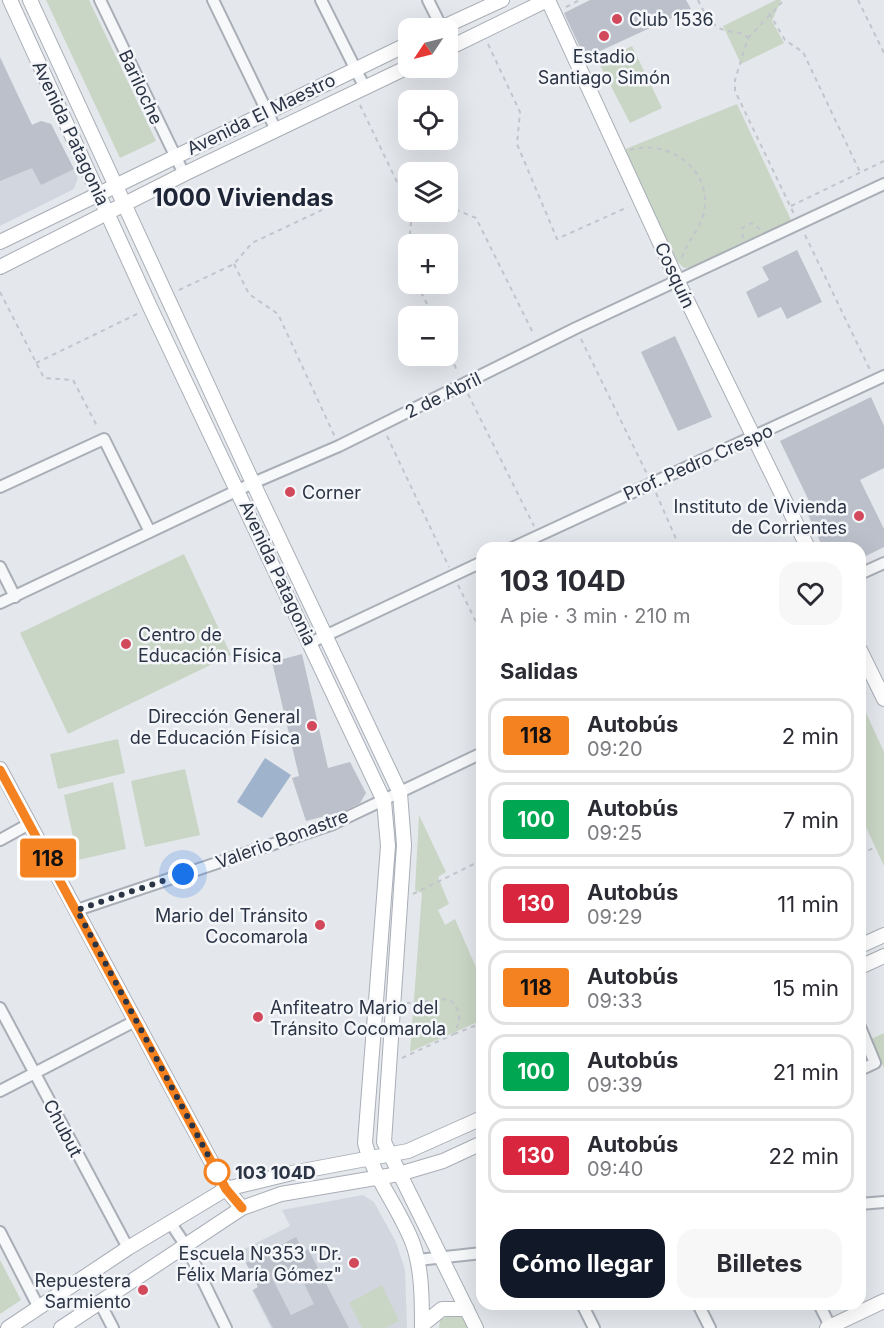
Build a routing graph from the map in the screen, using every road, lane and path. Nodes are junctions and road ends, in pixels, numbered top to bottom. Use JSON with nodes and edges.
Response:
{"nodes":[{"id":1,"x":10,"y":0,"type":"edge"},
{"id":2,"x":30,"y":0,"type":"edge"},
{"id":3,"x":100,"y":0,"type":"edge"},
{"id":4,"x":213,"y":0,"type":"edge"},
{"id":5,"x":321,"y":0,"type":"edge"},
{"id":6,"x":428,"y":0,"type":"edge"},
{"id":7,"x":502,"y":0,"type":"edge"},
{"id":8,"x":547,"y":0,"type":"edge"},
{"id":9,"x":698,"y":0,"type":"edge"},
{"id":10,"x":784,"y":0,"type":"edge"},
{"id":11,"x":858,"y":0,"type":"edge"},
{"id":12,"x":769,"y":13,"type":"junction"},
{"id":13,"x":437,"y":18,"type":"edge"},
{"id":14,"x":458,"y":21,"type":"edge"},
{"id":15,"x":483,"y":32,"type":"junction"},
{"id":16,"x":748,"y":38,"type":"junction"},
{"id":17,"x":458,"y":41,"type":"edge"},
{"id":18,"x":398,"y":49,"type":"edge"},
{"id":19,"x":884,"y":53,"type":"edge"},
{"id":20,"x":355,"y":69,"type":"junction"},
{"id":21,"x":398,"y":72,"type":"edge"},
{"id":22,"x":359,"y":91,"type":"junction"},
{"id":23,"x":266,"y":111,"type":"junction"},
{"id":24,"x":276,"y":130,"type":"junction"},
{"id":25,"x":627,"y":151,"type":"dead end"},
{"id":26,"x":174,"y":156,"type":"junction"},
{"id":27,"x":884,"y":161,"type":"edge"},
{"id":28,"x":860,"y":172,"type":"junction"},
{"id":29,"x":184,"y":174,"type":"junction"},
{"id":30,"x":398,"y":184,"type":"edge"},
{"id":31,"x":884,"y":184,"type":"edge"},
{"id":32,"x":115,"y":185,"type":"junction"},
{"id":33,"x":99,"y":193,"type":"junction"},
{"id":34,"x":641,"y":200,"type":"junction"},
{"id":35,"x":124,"y":205,"type":"junction"},
{"id":36,"x":791,"y":206,"type":"junction"},
{"id":37,"x":322,"y":210,"type":"dead end"},
{"id":38,"x":458,"y":211,"type":"edge"},
{"id":39,"x":107,"y":213,"type":"junction"},
{"id":40,"x":800,"y":224,"type":"junction"},
{"id":41,"x":761,"y":230,"type":"dead end"},
{"id":42,"x":743,"y":238,"type":"dead end"},
{"id":43,"x":0,"y":242,"type":"edge"},
{"id":44,"x":681,"y":262,"type":"dead end"},
{"id":45,"x":234,"y":264,"type":"junction"},
{"id":46,"x":0,"y":267,"type":"edge"},
{"id":47,"x":678,"y":282,"type":"junction"},
{"id":48,"x":0,"y":292,"type":"edge"},
{"id":49,"x":165,"y":296,"type":"junction"},
{"id":50,"x":150,"y":307,"type":"junction"},
{"id":51,"x":576,"y":328,"type":"junction"},
{"id":52,"x":539,"y":346,"type":"junction"},
{"id":53,"x":36,"y":363,"type":"junction"},
{"id":54,"x":455,"y":366,"type":"edge"},
{"id":55,"x":880,"y":378,"type":"edge"},
{"id":56,"x":464,"y":386,"type":"junction"},
{"id":57,"x":381,"y":425,"type":"junction"},
{"id":58,"x":754,"y":438,"type":"junction"},
{"id":59,"x":104,"y":439,"type":"junction"},
{"id":60,"x":339,"y":446,"type":"junction"},
{"id":61,"x":253,"y":483,"type":"junction"},
{"id":62,"x":652,"y":483,"type":"junction"},
{"id":63,"x":0,"y":488,"type":"edge"},
{"id":64,"x":239,"y":491,"type":"junction"},
{"id":65,"x":150,"y":532,"type":"junction"},
{"id":66,"x":538,"y":535,"type":"junction"},
{"id":67,"x":524,"y":542,"type":"edge"},
{"id":68,"x":678,"y":542,"type":"edge"},
{"id":69,"x":805,"y":542,"type":"edge"},
{"id":70,"x":884,"y":563,"type":"edge"},
{"id":71,"x":476,"y":565,"type":"edge"},
{"id":72,"x":0,"y":567,"type":"edge"},
{"id":73,"x":866,"y":571,"type":"edge"},
{"id":74,"x":453,"y":576,"type":"junction"},
{"id":75,"x":15,"y":597,"type":"junction"},
{"id":76,"x":0,"y":603,"type":"edge"},
{"id":77,"x":476,"y":622,"type":"edge"},
{"id":78,"x":327,"y":635,"type":"junction"},
{"id":79,"x":310,"y":643,"type":"junction"},
{"id":80,"x":866,"y":662,"type":"edge"},
{"id":81,"x":884,"y":699,"type":"edge"},
{"id":82,"x":476,"y":756,"type":"edge"},
{"id":83,"x":0,"y":770,"type":"edge"},
{"id":84,"x":400,"y":793,"type":"junction"},
{"id":85,"x":384,"y":801,"type":"junction"},
{"id":86,"x":29,"y":824,"type":"junction"},
{"id":87,"x":0,"y":840,"type":"edge"},
{"id":88,"x":874,"y":848,"type":"dead end"},
{"id":89,"x":866,"y":851,"type":"edge"},
{"id":90,"x":476,"y":863,"type":"edge"},
{"id":91,"x":400,"y":900,"type":"junction"},
{"id":92,"x":77,"y":910,"type":"junction"},
{"id":93,"x":884,"y":935,"type":"edge"},
{"id":94,"x":866,"y":943,"type":"edge"},
{"id":95,"x":884,"y":956,"type":"edge"},
{"id":96,"x":866,"y":964,"type":"edge"},
{"id":97,"x":392,"y":1005,"type":"junction"},
{"id":98,"x":0,"y":1008,"type":"edge"},
{"id":99,"x":135,"y":1021,"type":"junction"},
{"id":100,"x":476,"y":1025,"type":"edge"},
{"id":101,"x":454,"y":1034,"type":"junction"},
{"id":102,"x":866,"y":1041,"type":"edge"},
{"id":103,"x":388,"y":1063,"type":"junction"},
{"id":104,"x":866,"y":1067,"type":"edge"},
{"id":105,"x":34,"y":1073,"type":"junction"},
{"id":106,"x":0,"y":1091,"type":"edge"},
{"id":107,"x":476,"y":1121,"type":"edge"},
{"id":108,"x":476,"y":1146,"type":"edge"},
{"id":109,"x":389,"y":1156,"type":"junction"},
{"id":110,"x":369,"y":1159,"type":"junction"},
{"id":111,"x":399,"y":1174,"type":"junction"},
{"id":112,"x":379,"y":1178,"type":"junction"},
{"id":113,"x":226,"y":1189,"type":"junction"},
{"id":114,"x":884,"y":1202,"type":"edge"},
{"id":115,"x":866,"y":1204,"type":"edge"},
{"id":116,"x":242,"y":1208,"type":"junction"},
{"id":117,"x":170,"y":1222,"type":"junction"},
{"id":118,"x":0,"y":1232,"type":"edge"},
{"id":119,"x":186,"y":1246,"type":"junction"},
{"id":120,"x":128,"y":1248,"type":"junction"},
{"id":121,"x":476,"y":1253,"type":"edge"},
{"id":122,"x":440,"y":1257,"type":"junction"},
{"id":123,"x":418,"y":1260,"type":"junction"},
{"id":124,"x":884,"y":1301,"type":"edge"},
{"id":125,"x":100,"y":1303,"type":"junction"},
{"id":126,"x":38,"y":1306,"type":"junction"},
{"id":127,"x":467,"y":1308,"type":"junction"},
{"id":128,"x":585,"y":1310,"type":"edge"},
{"id":129,"x":701,"y":1310,"type":"edge"},
{"id":130,"x":822,"y":1310,"type":"edge"},
{"id":131,"x":865,"y":1310,"type":"edge"},
{"id":132,"x":866,"y":1310,"type":"edge"},
{"id":133,"x":422,"y":1326,"type":"edge"},
{"id":134,"x":829,"y":1327,"type":"edge"},
{"id":135,"x":8,"y":1328,"type":"edge"},
{"id":136,"x":61,"y":1328,"type":"edge"},
{"id":137,"x":113,"y":1328,"type":"edge"},
{"id":138,"x":226,"y":1328,"type":"edge"},
{"id":139,"x":476,"y":1328,"type":"edge"},
{"id":140,"x":594,"y":1328,"type":"edge"},
{"id":141,"x":710,"y":1328,"type":"edge"}],
"edges":[{"from":1,"to":33,"type":"main road","name":"Avenida Patagonia"},
{"from":2,"to":32,"type":"main road","name":"Avenida Patagonia"},
{"from":3,"to":26,"type":"street","name":"Bariloche"},
{"from":4,"to":23,"type":"street"},
{"from":5,"to":20,"type":"street"},
{"from":6,"to":13,"type":"street"},
{"from":7,"to":14,"type":"main road"},
{"from":8,"to":15,"type":"main road"},
{"from":8,"to":34,"type":"main road","name":"Cosquín"},
{"from":9,"to":16,"type":"path"},
{"from":10,"to":12,"type":"path"},
{"from":11,"to":19,"type":"path"},
{"from":12,"to":16,"type":"path"},
{"from":12,"to":28,"type":"path"},
{"from":15,"to":17,"type":"main road"},
{"from":15,"to":34,"type":"path"},
{"from":16,"to":36,"type":"path"},
{"from":18,"to":20,"type":"main road","name":"Avenida El Maestro"},
{"from":20,"to":22,"type":"street"},
{"from":20,"to":23,"type":"main road","name":"Avenida El Maestro"},
{"from":21,"to":22,"type":"main road","name":"Avenida El Maestro"},
{"from":22,"to":24,"type":"main road","name":"Avenida El Maestro"},
{"from":22,"to":30,"type":"path"},
{"from":23,"to":24,"type":"street"},
{"from":23,"to":26,"type":"main road","name":"Avenida El Maestro"},
{"from":24,"to":29,"type":"main road","name":"Avenida El Maestro"},
{"from":25,"to":44,"type":"path"},
{"from":26,"to":29,"type":"street","name":"Bariloche"},
{"from":26,"to":32,"type":"main road","name":"Avenida El Maestro"},
{"from":27,"to":28,"type":"path"},
{"from":28,"to":36,"type":"path"},
{"from":29,"to":35,"type":"main road","name":"Avenida El Maestro"},
{"from":31,"to":40,"type":"street","name":"2 de Abril"},
{"from":32,"to":33,"type":"main road","name":"Avenida El Maestro"},
{"from":32,"to":35,"type":"main road","name":"Avenida Patagonia"},
{"from":33,"to":39,"type":"main road","name":"Avenida Patagonia"},
{"from":33,"to":43,"type":"main road","name":"Avenida El Maestro"},
{"from":34,"to":47,"type":"main road","name":"Cosquín"},
{"from":35,"to":39,"type":"main road","name":"Avenida El Maestro"},
{"from":35,"to":49,"type":"main road","name":"Avenida Patagonia"},
{"from":36,"to":40,"type":"path"},
{"from":37,"to":45,"type":"path"},
{"from":38,"to":52,"type":"path"},
{"from":39,"to":46,"type":"main road","name":"Avenida El Maestro"},
{"from":39,"to":50,"type":"main road","name":"Avenida Patagonia"},
{"from":40,"to":47,"type":"street","name":"2 de Abril"},
{"from":40,"to":55,"type":"path"},
{"from":41,"to":42,"type":"path"},
{"from":45,"to":49,"type":"path"},
{"from":45,"to":60,"type":"path"},
{"from":47,"to":51,"type":"street","name":"2 de Abril"},
{"from":47,"to":58,"type":"main road","name":"Cosquín"},
{"from":48,"to":53,"type":"path"},
{"from":49,"to":61,"type":"main road","name":"Avenida Patagonia"},
{"from":50,"to":53,"type":"path"},
{"from":50,"to":64,"type":"main road","name":"Avenida Patagonia"},
{"from":51,"to":52,"type":"street","name":"2 de Abril"},
{"from":51,"to":62,"type":"path"},
{"from":52,"to":56,"type":"street","name":"2 de Abril"},
{"from":53,"to":59,"type":"path"},
{"from":54,"to":56,"type":"path"},
{"from":55,"to":58,"type":"street","name":"Prof. Pedro Crespo"},
{"from":56,"to":57,"type":"street","name":"2 de Abril"},
{"from":56,"to":66,"type":"path"},
{"from":57,"to":60,"type":"street","name":"2 de Abril"},
{"from":57,"to":74,"type":"path"},
{"from":58,"to":62,"type":"street","name":"Prof. Pedro Crespo"},
{"from":58,"to":69,"type":"main road","name":"Cosquín"},
{"from":59,"to":63,"type":"street"},
{"from":59,"to":65,"type":"street"},
{"from":60,"to":61,"type":"street","name":"2 de Abril"},
{"from":61,"to":64,"type":"street","name":"2 de Abril"},
{"from":61,"to":78,"type":"main road","name":"Avenida Patagonia"},
{"from":62,"to":66,"type":"street","name":"Prof. Pedro Crespo"},
{"from":62,"to":68,"type":"path"},
{"from":64,"to":65,"type":"street","name":"2 de Abril"},
{"from":64,"to":79,"type":"main road","name":"Avenida Patagonia"},
{"from":65,"to":75,"type":"street","name":"2 de Abril"},
{"from":66,"to":67,"type":"street","name":"Prof. Pedro Crespo"},
{"from":70,"to":73,"type":"street"},
{"from":71,"to":74,"type":"street"},
{"from":72,"to":75,"type":"street"},
{"from":74,"to":77,"type":"path"},
{"from":74,"to":78,"type":"street"},
{"from":75,"to":76,"type":"street","name":"2 de Abril"},
{"from":78,"to":79,"type":"street"},
{"from":78,"to":84,"type":"main road","name":"Avenida Patagonia"},
{"from":79,"to":85,"type":"main road","name":"Avenida Patagonia"},
{"from":80,"to":81,"type":"main road"},
{"from":82,"to":84,"type":"street","name":"Valerio Bonastre"},
{"from":83,"to":86,"type":"main road"},
{"from":84,"to":85,"type":"street","name":"Valerio Bonastre"},
{"from":84,"to":91,"type":"main road","name":"Avenida Patagonia"},
{"from":85,"to":92,"type":"street","name":"Valerio Bonastre"},
{"from":85,"to":110,"type":"main road","name":"Avenida Patagonia"},
{"from":86,"to":87,"type":"street"},
{"from":86,"to":92,"type":"main road"},
{"from":88,"to":89,"type":"path"},
{"from":90,"to":91,"type":"path"},
{"from":91,"to":97,"type":"main road","name":"Avenida Patagonia"},
{"from":92,"to":99,"type":"main road"},
{"from":93,"to":94,"type":"main road"},
{"from":95,"to":96,"type":"main road"},
{"from":97,"to":101,"type":"path"},
{"from":97,"to":103,"type":"main road","name":"Avenida Patagonia"},
{"from":98,"to":105,"type":"street","name":"Chubut"},
{"from":99,"to":105,"type":"street"},
{"from":99,"to":113,"type":"main road"},
{"from":100,"to":101,"type":"path"},
{"from":101,"to":103,"type":"path"},
{"from":102,"to":104,"type":"street"},
{"from":103,"to":109,"type":"main road","name":"Avenida Patagonia"},
{"from":105,"to":106,"type":"street"},
{"from":105,"to":120,"type":"street","name":"Chubut"},
{"from":107,"to":109,"type":"main road"},
{"from":108,"to":111,"type":"main road"},
{"from":109,"to":110,"type":"main road"},
{"from":109,"to":111,"type":"main road","name":"Avenida Patagonia"},
{"from":110,"to":112,"type":"main road","name":"Avenida Patagonia"},
{"from":110,"to":113,"type":"main road"},
{"from":111,"to":112,"type":"main road"},
{"from":111,"to":122,"type":"main road","name":"Avenida Patagonia"},
{"from":112,"to":116,"type":"main road"},
{"from":112,"to":123,"type":"main road","name":"Avenida Patagonia"},
{"from":113,"to":116,"type":"main road"},
{"from":113,"to":117,"type":"main road"},
{"from":114,"to":115,"type":"street"},
{"from":116,"to":119,"type":"main road"},
{"from":117,"to":119,"type":"street"},
{"from":117,"to":120,"type":"main road"},
{"from":118,"to":126,"type":"street"},
{"from":119,"to":125,"type":"main road"},
{"from":119,"to":138,"type":"street"},
{"from":120,"to":126,"type":"main road"},
{"from":121,"to":122,"type":"street"},
{"from":122,"to":123,"type":"street"},
{"from":122,"to":127,"type":"main road","name":"Avenida Patagonia"},
{"from":123,"to":133,"type":"main road","name":"Avenida Patagonia"},
{"from":124,"to":132,"type":"main road"},
{"from":125,"to":136,"type":"main road"},
{"from":125,"to":137,"type":"street"},
{"from":126,"to":135,"type":"main road"},
{"from":127,"to":133,"type":"main road"},
{"from":127,"to":139,"type":"main road","name":"Avenida Patagonia"},
{"from":128,"to":140,"type":"street"},
{"from":129,"to":141,"type":"street"},
{"from":130,"to":134,"type":"street"},
{"from":131,"to":134,"type":"main road"}]}
